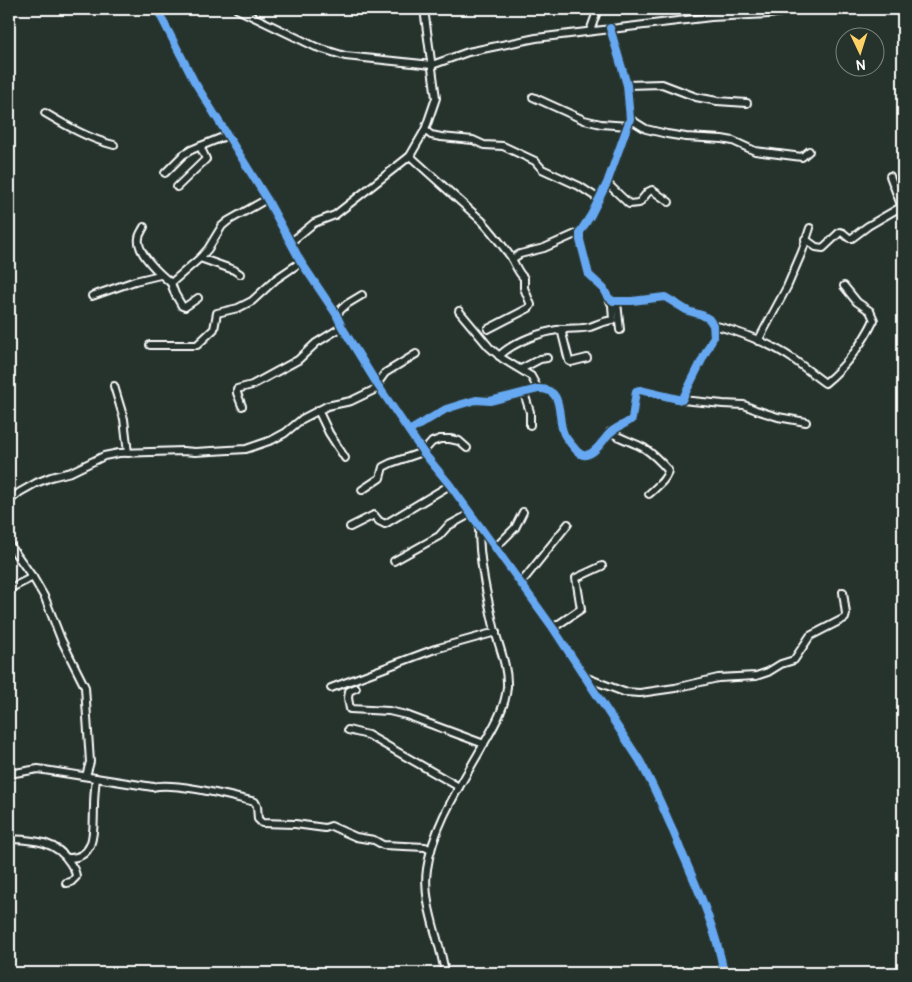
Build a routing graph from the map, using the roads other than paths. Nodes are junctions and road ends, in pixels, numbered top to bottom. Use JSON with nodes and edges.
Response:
{"nodes":[{"id":1,"x":158,"y":9,"type":"edge"},
{"id":2,"x":237,"y":9,"type":"edge"},
{"id":3,"x":424,"y":9,"type":"edge"},
{"id":4,"x":598,"y":9,"type":"edge"},
{"id":5,"x":800,"y":9,"type":"edge"},
{"id":6,"x":610,"y":28,"type":"junction"},
{"id":7,"x":590,"y":31,"type":"junction"},
{"id":8,"x":432,"y":65,"type":"junction"},
{"id":9,"x":627,"y":85,"type":"junction"},
{"id":10,"x":533,"y":97,"type":"dead end"},
{"id":11,"x":747,"y":103,"type":"dead end"},
{"id":12,"x":45,"y":112,"type":"dead end"},
{"id":13,"x":629,"y":123,"type":"junction"},
{"id":14,"x":425,"y":130,"type":"junction"},
{"id":15,"x":228,"y":135,"type":"junction"},
{"id":16,"x":114,"y":146,"type":"dead end"},
{"id":17,"x":200,"y":146,"type":"junction"},
{"id":18,"x":809,"y":151,"type":"dead end"},
{"id":19,"x":410,"y":156,"type":"junction"},
{"id":20,"x":165,"y":173,"type":"dead end"},
{"id":21,"x":890,"y":176,"type":"dead end"},
{"id":22,"x":607,"y":183,"type":"junction"},
{"id":23,"x":177,"y":187,"type":"dead end"},
{"id":24,"x":267,"y":199,"type":"junction"},
{"id":25,"x":599,"y":199,"type":"junction"},
{"id":26,"x":669,"y":202,"type":"dead end"},
{"id":27,"x":144,"y":227,"type":"dead end"},
{"id":28,"x":810,"y":228,"type":"dead end"},
{"id":29,"x":580,"y":232,"type":"junction"},
{"id":30,"x":805,"y":239,"type":"junction"},
{"id":31,"x":291,"y":242,"type":"junction"},
{"id":32,"x":200,"y":258,"type":"junction"},
{"id":33,"x":512,"y":259,"type":"junction"},
{"id":34,"x":301,"y":262,"type":"junction"},
{"id":35,"x":240,"y":274,"type":"dead end"},
{"id":36,"x":160,"y":275,"type":"junction"},
{"id":37,"x":171,"y":283,"type":"junction"},
{"id":38,"x":844,"y":286,"type":"dead end"},
{"id":39,"x":362,"y":295,"type":"dead end"},
{"id":40,"x":92,"y":296,"type":"dead end"},
{"id":41,"x":608,"y":297,"type":"junction"},
{"id":42,"x":198,"y":298,"type":"dead end"},
{"id":43,"x":617,"y":302,"type":"junction"},
{"id":44,"x":459,"y":311,"type":"dead end"},
{"id":45,"x":336,"y":314,"type":"junction"},
{"id":46,"x":714,"y":325,"type":"junction"},
{"id":47,"x":342,"y":327,"type":"junction"},
{"id":48,"x":488,"y":329,"type":"dead end"},
{"id":49,"x":561,"y":330,"type":"junction"},
{"id":50,"x":620,"y":330,"type":"dead end"},
{"id":51,"x":758,"y":341,"type":"junction"},
{"id":52,"x":150,"y":345,"type":"dead end"},
{"id":53,"x":416,"y":354,"type":"dead end"},
{"id":54,"x":499,"y":356,"type":"junction"},
{"id":55,"x":546,"y":358,"type":"dead end"},
{"id":56,"x":588,"y":358,"type":"dead end"},
{"id":57,"x":521,"y":370,"type":"junction"},
{"id":58,"x":114,"y":386,"type":"dead end"},
{"id":59,"x":378,"y":386,"type":"junction"},
{"id":60,"x":538,"y":390,"type":"junction"},
{"id":61,"x":524,"y":393,"type":"junction"},
{"id":62,"x":682,"y":400,"type":"junction"},
{"id":63,"x":242,"y":406,"type":"dead end"},
{"id":64,"x":318,"y":410,"type":"junction"},
{"id":65,"x":806,"y":422,"type":"dead end"},
{"id":66,"x":530,"y":425,"type":"dead end"},
{"id":67,"x":409,"y":432,"type":"junction"},
{"id":68,"x":610,"y":432,"type":"junction"},
{"id":69,"x":467,"y":448,"type":"dead end"},
{"id":70,"x":424,"y":452,"type":"junction"},
{"id":71,"x":128,"y":453,"type":"junction"},
{"id":72,"x":345,"y":458,"type":"dead end"},
{"id":73,"x":450,"y":485,"type":"junction"},
{"id":74,"x":362,"y":490,"type":"dead end"},
{"id":75,"x":649,"y":494,"type":"dead end"},
{"id":76,"x":9,"y":501,"type":"edge"},
{"id":77,"x":523,"y":512,"type":"dead end"},
{"id":78,"x":470,"y":514,"type":"junction"},
{"id":79,"x":568,"y":524,"type":"dead end"},
{"id":80,"x":350,"y":527,"type":"dead end"},
{"id":81,"x":479,"y":527,"type":"junction"},
{"id":82,"x":9,"y":544,"type":"edge"},
{"id":83,"x":496,"y":547,"type":"junction"},
{"id":84,"x":394,"y":561,"type":"dead end"},
{"id":85,"x":602,"y":566,"type":"dead end"},
{"id":86,"x":33,"y":577,"type":"junction"},
{"id":87,"x":521,"y":583,"type":"junction"},
{"id":88,"x":9,"y":589,"type":"edge"},
{"id":89,"x":843,"y":592,"type":"dead end"},
{"id":90,"x":553,"y":628,"type":"junction"},
{"id":91,"x":496,"y":632,"type":"junction"},
{"id":92,"x":587,"y":678,"type":"junction"},
{"id":93,"x":330,"y":688,"type":"dead end"},
{"id":94,"x":356,"y":688,"type":"dead end"},
{"id":95,"x":348,"y":730,"type":"dead end"},
{"id":96,"x":484,"y":744,"type":"junction"},
{"id":97,"x":9,"y":774,"type":"edge"},
{"id":98,"x":86,"y":776,"type":"junction"},
{"id":99,"x":96,"y":778,"type":"junction"},
{"id":100,"x":459,"y":787,"type":"junction"},
{"id":101,"x":9,"y":839,"type":"edge"},
{"id":102,"x":431,"y":850,"type":"junction"},
{"id":103,"x":67,"y":858,"type":"junction"},
{"id":104,"x":66,"y":883,"type":"dead end"},
{"id":105,"x":446,"y":973,"type":"edge"},
{"id":106,"x":724,"y":973,"type":"edge"}],
"edges":[{"from":1,"to":15,"type":"street"},
{"from":2,"to":8,"type":"street"},
{"from":3,"to":8,"type":"street"},
{"from":4,"to":7,"type":"street"},
{"from":5,"to":6,"type":"street"},
{"from":6,"to":7,"type":"street"},
{"from":6,"to":9,"type":"street"},
{"from":7,"to":8,"type":"street"},
{"from":8,"to":14,"type":"street"},
{"from":9,"to":11,"type":"street"},
{"from":9,"to":13,"type":"street"},
{"from":10,"to":13,"type":"street"},
{"from":12,"to":16,"type":"street"},
{"from":13,"to":18,"type":"street"},
{"from":13,"to":22,"type":"street"},
{"from":14,"to":19,"type":"street"},
{"from":14,"to":25,"type":"street"},
{"from":15,"to":17,"type":"street"},
{"from":15,"to":24,"type":"street"},
{"from":17,"to":20,"type":"street"},
{"from":17,"to":23,"type":"street"},
{"from":19,"to":31,"type":"street"},
{"from":19,"to":33,"type":"street"},
{"from":21,"to":30,"type":"street"},
{"from":22,"to":25,"type":"street"},
{"from":22,"to":26,"type":"street"},
{"from":24,"to":31,"type":"street"},
{"from":24,"to":32,"type":"street"},
{"from":25,"to":29,"type":"street"},
{"from":27,"to":36,"type":"street"},
{"from":28,"to":30,"type":"street"},
{"from":29,"to":33,"type":"street"},
{"from":29,"to":41,"type":"street"},
{"from":30,"to":51,"type":"street"},
{"from":31,"to":34,"type":"street"},
{"from":32,"to":35,"type":"street"},
{"from":32,"to":37,"type":"street"},
{"from":33,"to":48,"type":"street"},
{"from":34,"to":45,"type":"street"},
{"from":34,"to":52,"type":"street"},
{"from":36,"to":37,"type":"street"},
{"from":36,"to":40,"type":"street"},
{"from":37,"to":42,"type":"street"},
{"from":38,"to":51,"type":"street"},
{"from":39,"to":45,"type":"street"},
{"from":41,"to":43,"type":"street"},
{"from":41,"to":49,"type":"street"},
{"from":43,"to":46,"type":"street"},
{"from":43,"to":50,"type":"street"},
{"from":44,"to":54,"type":"street"},
{"from":45,"to":47,"type":"street"},
{"from":46,"to":51,"type":"street"},
{"from":46,"to":62,"type":"street"},
{"from":47,"to":59,"type":"street"},
{"from":47,"to":63,"type":"street"},
{"from":49,"to":54,"type":"street"},
{"from":49,"to":56,"type":"street"},
{"from":53,"to":59,"type":"street"},
{"from":54,"to":57,"type":"street"},
{"from":55,"to":57,"type":"street"},
{"from":57,"to":60,"type":"street"},
{"from":58,"to":71,"type":"street"},
{"from":59,"to":64,"type":"street"},
{"from":59,"to":67,"type":"street"},
{"from":60,"to":61,"type":"street"},
{"from":60,"to":68,"type":"street"},
{"from":61,"to":66,"type":"street"},
{"from":61,"to":67,"type":"street"},
{"from":62,"to":65,"type":"street"},
{"from":62,"to":68,"type":"street"},
{"from":64,"to":71,"type":"street"},
{"from":64,"to":72,"type":"street"},
{"from":67,"to":70,"type":"street"},
{"from":68,"to":75,"type":"street"},
{"from":69,"to":70,"type":"street"},
{"from":70,"to":73,"type":"street"},
{"from":70,"to":74,"type":"street"},
{"from":71,"to":76,"type":"street"},
{"from":73,"to":78,"type":"street"},
{"from":73,"to":80,"type":"street"},
{"from":77,"to":83,"type":"street"},
{"from":78,"to":81,"type":"street"},
{"from":78,"to":84,"type":"street"},
{"from":79,"to":87,"type":"street"},
{"from":81,"to":83,"type":"street"},
{"from":81,"to":91,"type":"street"},
{"from":82,"to":86,"type":"street"},
{"from":83,"to":87,"type":"street"},
{"from":85,"to":90,"type":"street"},
{"from":86,"to":88,"type":"street"},
{"from":86,"to":98,"type":"street"},
{"from":87,"to":90,"type":"street"},
{"from":89,"to":92,"type":"street"},
{"from":90,"to":92,"type":"street"},
{"from":91,"to":93,"type":"street"},
{"from":91,"to":96,"type":"street"},
{"from":92,"to":106,"type":"street"},
{"from":94,"to":96,"type":"street"},
{"from":95,"to":100,"type":"street"},
{"from":96,"to":100,"type":"street"},
{"from":97,"to":98,"type":"street"},
{"from":98,"to":99,"type":"street"},
{"from":99,"to":102,"type":"street"},
{"from":99,"to":103,"type":"street"},
{"from":100,"to":102,"type":"street"},
{"from":101,"to":103,"type":"street"},
{"from":102,"to":105,"type":"street"},
{"from":103,"to":104,"type":"street"}]}
